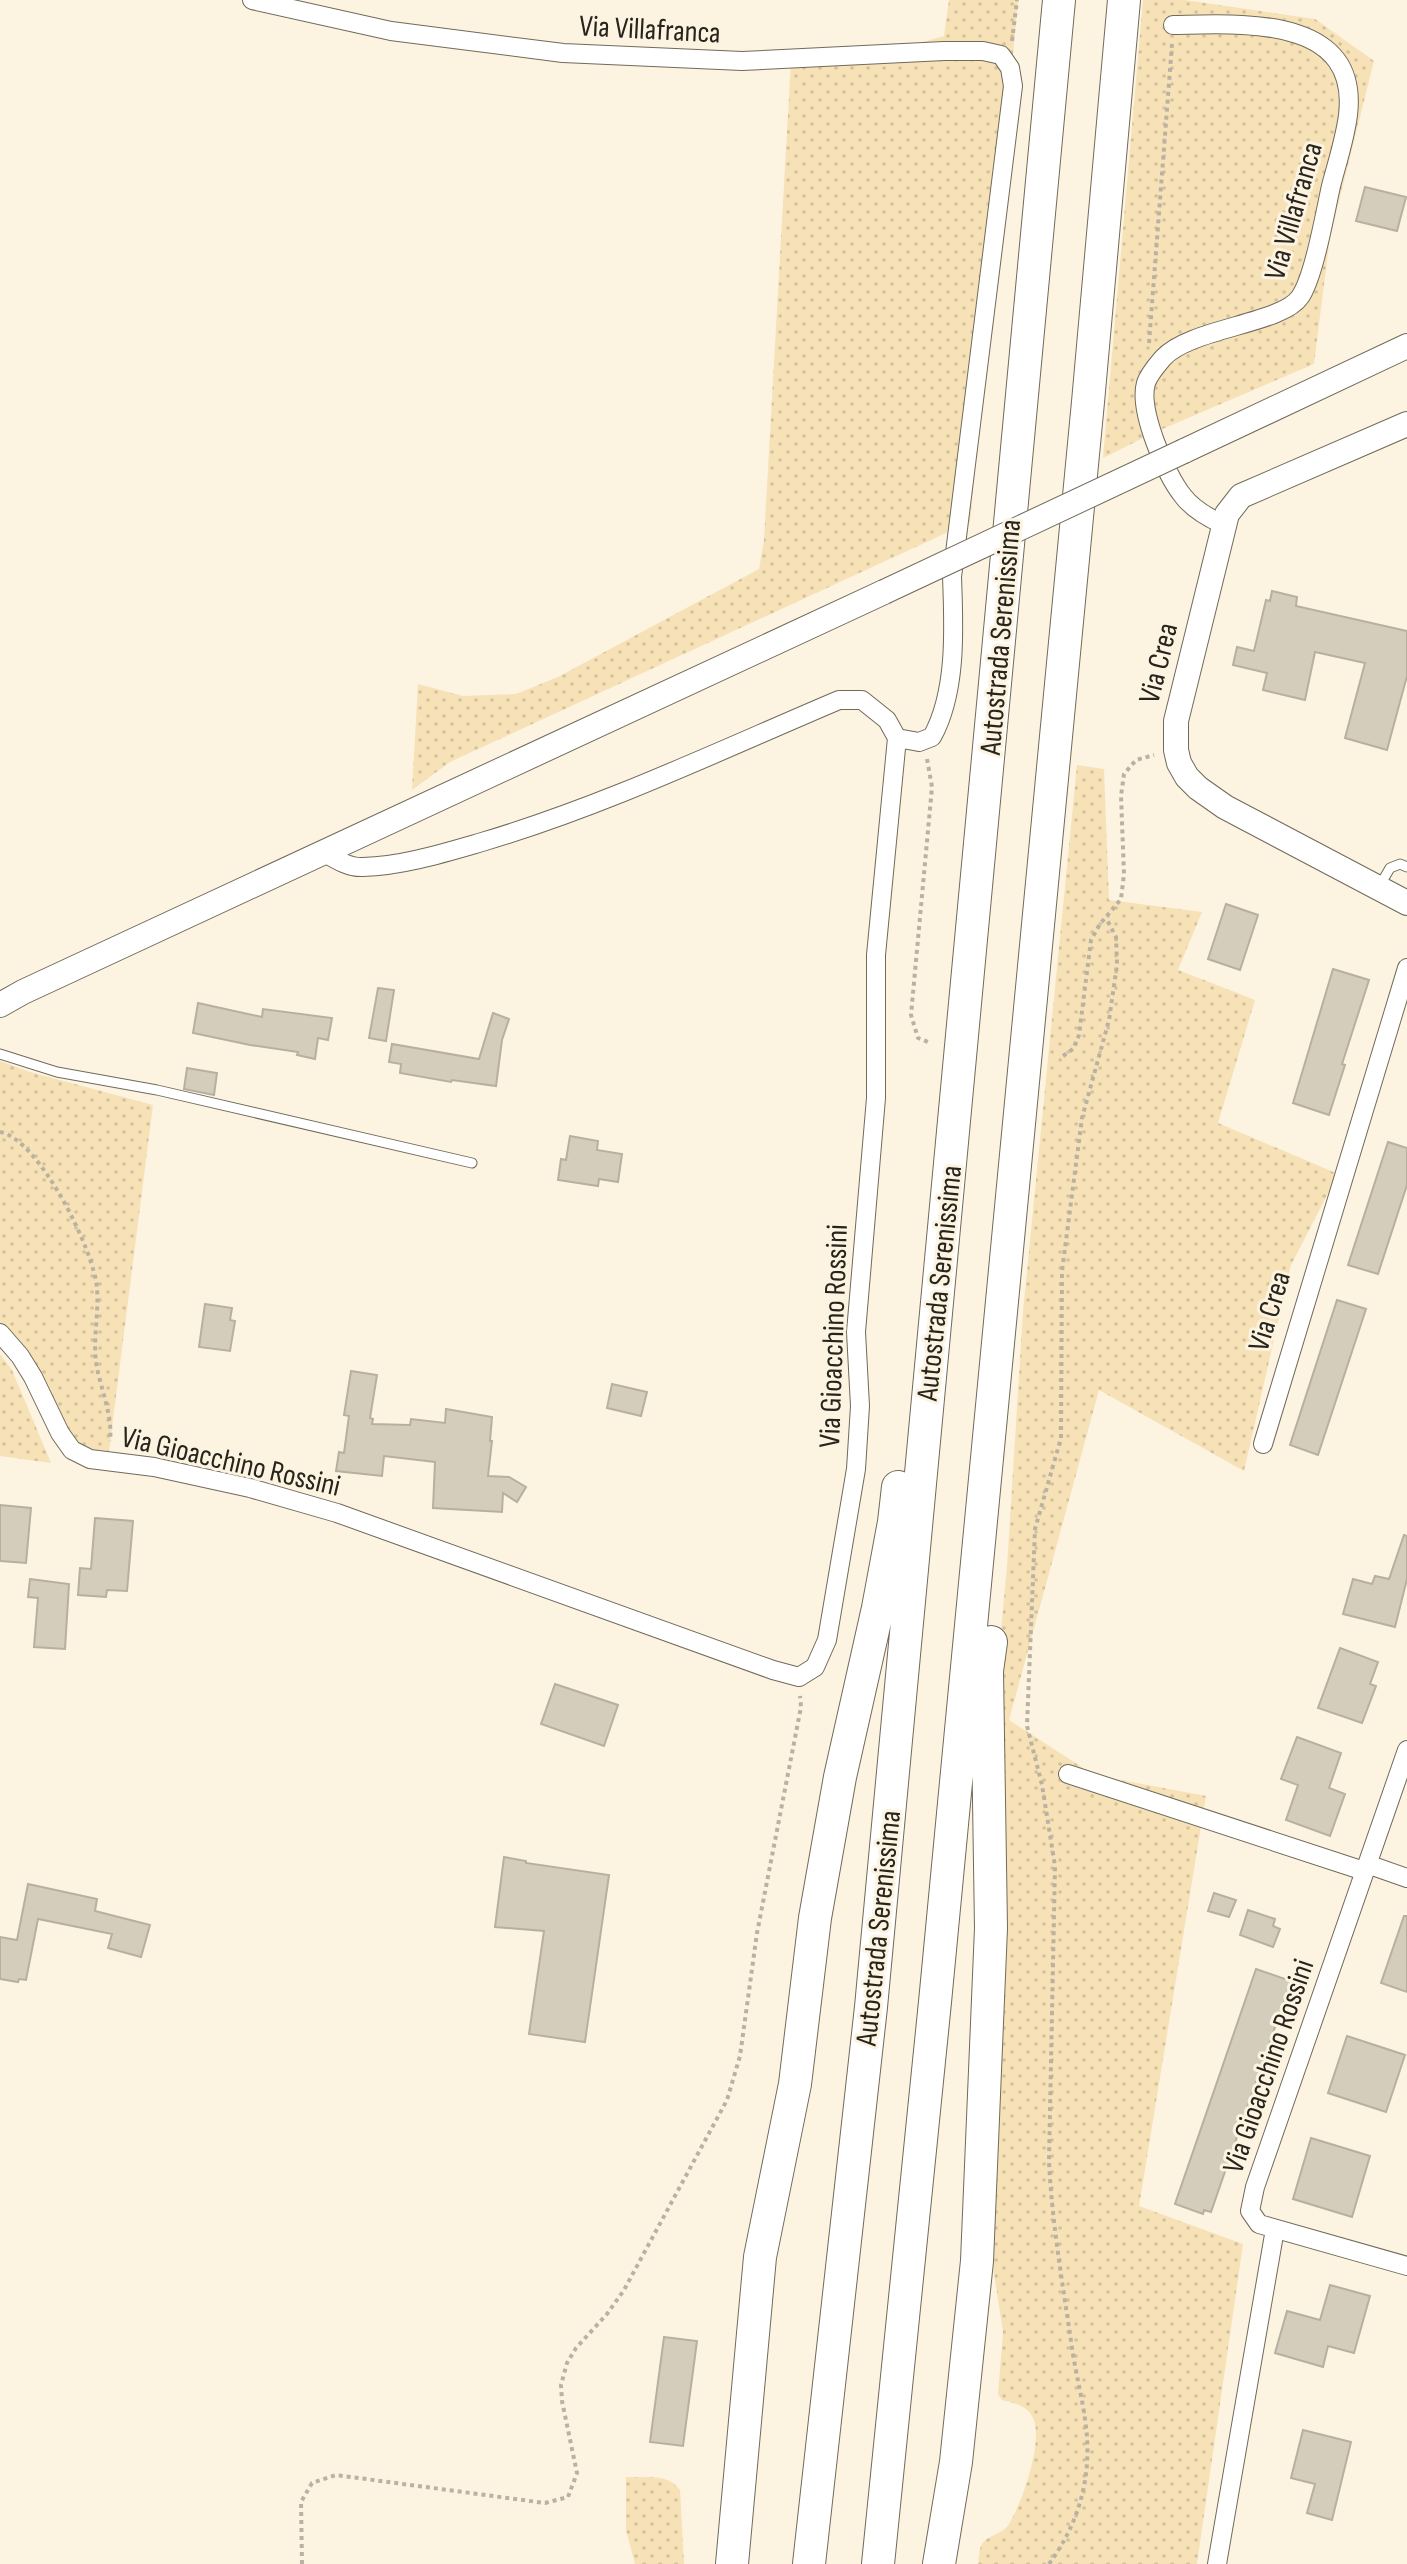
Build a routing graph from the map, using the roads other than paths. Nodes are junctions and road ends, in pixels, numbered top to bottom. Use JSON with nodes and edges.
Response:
{"nodes":[{"id":1,"x":252,"y":0,"type":"edge"},
{"id":2,"x":1059,"y":0,"type":"edge"},
{"id":3,"x":1124,"y":0,"type":"edge"},
{"id":4,"x":1173,"y":25,"type":"road end"},
{"id":5,"x":1407,"y":346,"type":"edge"},
{"id":6,"x":1020,"y":416,"type":"junction"},
{"id":7,"x":1407,"y":424,"type":"edge"},
{"id":8,"x":1222,"y":524,"type":"junction"},
{"id":9,"x":897,"y":738,"type":"junction"},
{"id":10,"x":323,"y":852,"type":"junction"},
{"id":11,"x":1407,"y":867,"type":"edge"},
{"id":12,"x":1379,"y":887,"type":"junction"},
{"id":13,"x":1407,"y":903,"type":"edge"},
{"id":14,"x":1407,"y":968,"type":"edge"},
{"id":15,"x":0,"y":1005,"type":"edge"},
{"id":16,"x":0,"y":1054,"type":"edge"},
{"id":17,"x":472,"y":1163,"type":"dead end"},
{"id":18,"x":0,"y":1333,"type":"edge"},
{"id":19,"x":0,"y":1344,"type":"edge"},
{"id":20,"x":20,"y":1356,"type":"junction"},
{"id":21,"x":1263,"y":1444,"type":"dead end"},
{"id":22,"x":986,"y":1460,"type":"junction"},
{"id":23,"x":1407,"y":1750,"type":"edge"},
{"id":24,"x":1068,"y":1774,"type":"dead end"},
{"id":25,"x":1366,"y":1868,"type":"junction"},
{"id":26,"x":1407,"y":1878,"type":"edge"},
{"id":27,"x":1275,"y":2229,"type":"junction"},
{"id":28,"x":1407,"y":2266,"type":"edge"},
{"id":29,"x":732,"y":2564,"type":"edge"},
{"id":30,"x":809,"y":2564,"type":"edge"},
{"id":31,"x":878,"y":2564,"type":"edge"},
{"id":32,"x":939,"y":2564,"type":"edge"},
{"id":33,"x":1217,"y":2564,"type":"edge"}],
"edges":[{"from":1,"to":9,"type":"street","name":"Via Villafranca"},
{"from":2,"to":6,"type":"highway","name":"Autostrada Serenissima"},
{"from":3,"to":22,"type":"highway","name":"Autostrada Serenissima"},
{"from":4,"to":8,"type":"street","name":"Via Villafranca"},
{"from":5,"to":10,"type":"main road","bridge":true},
{"from":6,"to":29,"type":"highway"},
{"from":6,"to":30,"type":"highway","name":"Autostrada Serenissima"},
{"from":7,"to":8,"type":"main road","name":"Via Crea"},
{"from":8,"to":12,"type":"main road","name":"Via Crea"},
{"from":9,"to":10,"type":"street"},
{"from":9,"to":20,"type":"street","name":"Via Gioacchino Rossini"},
{"from":10,"to":15,"type":"main road"},
{"from":11,"to":12,"type":"lane"},
{"from":12,"to":13,"type":"main road","name":"Via Crea"},
{"from":14,"to":21,"type":"street","name":"Via Crea"},
{"from":16,"to":17,"type":"lane"},
{"from":18,"to":20,"type":"street","name":"Via Gioacchino Rossini"},
{"from":19,"to":20,"type":"street","name":"Via Gioacchino Rossini"},
{"from":22,"to":31,"type":"highway","name":"Autostrada Serenissima"},
{"from":22,"to":32,"type":"highway"},
{"from":23,"to":25,"type":"street","name":"Via Gioacchino Rossini"},
{"from":24,"to":25,"type":"street"},
{"from":25,"to":26,"type":"street"},
{"from":25,"to":27,"type":"street","name":"Via Gioacchino Rossini"},
{"from":27,"to":28,"type":"street"},
{"from":27,"to":33,"type":"street"}]}
